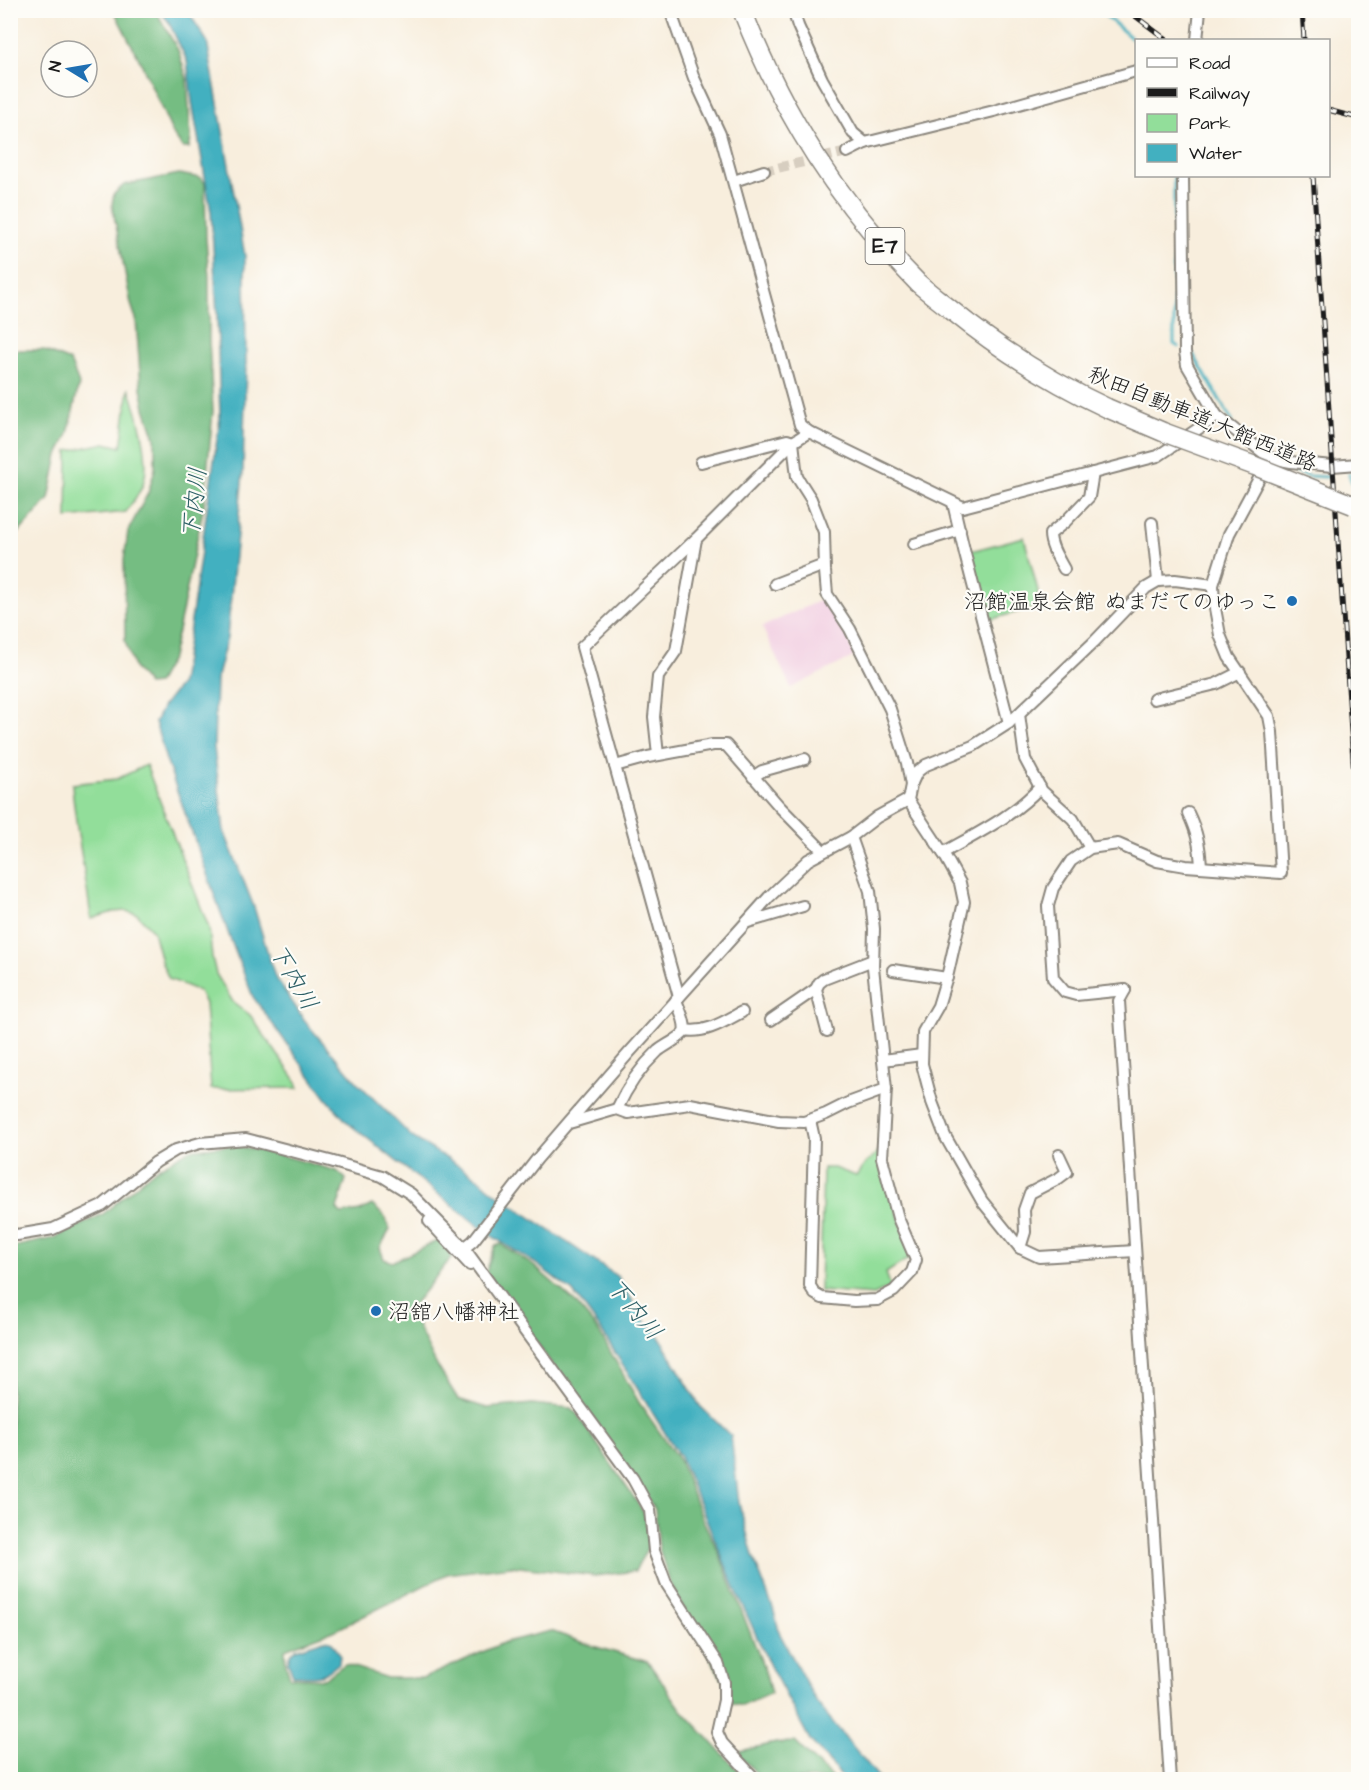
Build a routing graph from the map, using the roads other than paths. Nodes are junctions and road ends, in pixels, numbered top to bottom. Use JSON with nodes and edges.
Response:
{"nodes":[{"id":1,"x":670,"y":10,"type":"edge"},
{"id":2,"x":742,"y":10,"type":"edge"},
{"id":3,"x":793,"y":10,"type":"edge"},
{"id":4,"x":1200,"y":10,"type":"edge"},
{"id":5,"x":1197,"y":39,"type":"edge"},
{"id":6,"x":1135,"y":72,"type":"edge"},
{"id":7,"x":865,"y":143,"type":"junction"},
{"id":8,"x":847,"y":152,"type":"tunnel mouth"},
{"id":9,"x":764,"y":171,"type":"tunnel mouth"},
{"id":10,"x":1183,"y":177,"type":"edge"},
{"id":11,"x":734,"y":181,"type":"junction"},
{"id":12,"x":1217,"y":416,"type":"junction"},
{"id":13,"x":809,"y":432,"type":"junction"},
{"id":14,"x":793,"y":442,"type":"junction"},
{"id":15,"x":1270,"y":458,"type":"junction"},
{"id":16,"x":701,"y":462,"type":"dead end"},
{"id":17,"x":1359,"y":464,"type":"edge"},
{"id":18,"x":1093,"y":473,"type":"junction"},
{"id":19,"x":954,"y":502,"type":"junction"},
{"id":20,"x":1356,"y":507,"type":"edge"},
{"id":21,"x":1152,"y":523,"type":"dead end"},
{"id":22,"x":960,"y":530,"type":"junction"},
{"id":23,"x":696,"y":539,"type":"junction"},
{"id":24,"x":914,"y":544,"type":"dead end"},
{"id":25,"x":824,"y":565,"type":"junction"},
{"id":26,"x":1064,"y":569,"type":"dead end"},
{"id":27,"x":1158,"y":581,"type":"junction"},
{"id":28,"x":775,"y":584,"type":"dead end"},
{"id":29,"x":1213,"y":585,"type":"junction"},
{"id":30,"x":1240,"y":672,"type":"junction"},
{"id":31,"x":1154,"y":699,"type":"dead end"},
{"id":32,"x":1019,"y":714,"type":"junction"},
{"id":33,"x":1009,"y":723,"type":"junction"},
{"id":34,"x":658,"y":755,"type":"junction"},
{"id":35,"x":805,"y":759,"type":"dead end"},
{"id":36,"x":615,"y":766,"type":"junction"},
{"id":37,"x":753,"y":777,"type":"junction"},
{"id":38,"x":911,"y":785,"type":"junction"},
{"id":39,"x":1040,"y":787,"type":"junction"},
{"id":40,"x":908,"y":800,"type":"junction"},
{"id":41,"x":1188,"y":813,"type":"dead end"},
{"id":42,"x":851,"y":837,"type":"junction"},
{"id":43,"x":1090,"y":848,"type":"junction"},
{"id":44,"x":824,"y":851,"type":"junction"},
{"id":45,"x":943,"y":853,"type":"junction"},
{"id":46,"x":1201,"y":867,"type":"junction"},
{"id":47,"x":802,"y":906,"type":"dead end"},
{"id":48,"x":747,"y":922,"type":"junction"},
{"id":49,"x":873,"y":960,"type":"junction"},
{"id":50,"x":893,"y":970,"type":"dead end"},
{"id":51,"x":946,"y":978,"type":"junction"},
{"id":52,"x":816,"y":989,"type":"junction"},
{"id":53,"x":678,"y":998,"type":"junction"},
{"id":54,"x":742,"y":1012,"type":"dead end"},
{"id":55,"x":771,"y":1020,"type":"dead end"},
{"id":56,"x":685,"y":1030,"type":"junction"},
{"id":57,"x":827,"y":1031,"type":"dead end"},
{"id":58,"x":922,"y":1055,"type":"junction"},
{"id":59,"x":883,"y":1060,"type":"junction"},
{"id":60,"x":886,"y":1089,"type":"junction"},
{"id":61,"x":617,"y":1109,"type":"junction"},
{"id":62,"x":810,"y":1120,"type":"junction"},
{"id":63,"x":568,"y":1123,"type":"junction"},
{"id":64,"x":1059,"y":1155,"type":"dead end"},
{"id":65,"x":411,"y":1194,"type":"junction"},
{"id":66,"x":10,"y":1233,"type":"edge"},
{"id":67,"x":469,"y":1244,"type":"junction"},
{"id":68,"x":1020,"y":1248,"type":"junction"},
{"id":69,"x":1135,"y":1251,"type":"junction"},
{"id":70,"x":470,"y":1265,"type":"dead end"},
{"id":71,"x":756,"y":1779,"type":"edge"},
{"id":72,"x":1170,"y":1779,"type":"edge"}],
"edges":[{"from":1,"to":11,"type":"street"},
{"from":2,"to":20,"type":"highway","name":"秋田自動車道;大館西道路","number":"E7","bridge":true},
{"from":3,"to":7,"type":"street"},
{"from":4,"to":5,"type":"street"},
{"from":6,"to":7,"type":"street"},
{"from":7,"to":8,"type":"street"},
{"from":9,"to":11,"type":"street"},
{"from":10,"to":12,"type":"street"},
{"from":11,"to":13,"type":"street"},
{"from":12,"to":15,"type":"street"},
{"from":12,"to":18,"type":"street"},
{"from":13,"to":14,"type":"street"},
{"from":13,"to":19,"type":"street"},
{"from":14,"to":16,"type":"street"},
{"from":14,"to":23,"type":"street"},
{"from":14,"to":25,"type":"street"},
{"from":15,"to":17,"type":"street"},
{"from":15,"to":29,"type":"street"},
{"from":18,"to":19,"type":"street"},
{"from":18,"to":26,"type":"street"},
{"from":19,"to":22,"type":"street"},
{"from":21,"to":27,"type":"street"},
{"from":22,"to":24,"type":"street"},
{"from":22,"to":33,"type":"street"},
{"from":23,"to":34,"type":"street"},
{"from":23,"to":36,"type":"street"},
{"from":25,"to":28,"type":"street"},
{"from":25,"to":38,"type":"street"},
{"from":27,"to":29,"type":"street"},
{"from":27,"to":32,"type":"street"},
{"from":29,"to":30,"type":"street"},
{"from":30,"to":31,"type":"street"},
{"from":30,"to":46,"type":"street"},
{"from":32,"to":33,"type":"street"},
{"from":32,"to":39,"type":"street"},
{"from":33,"to":38,"type":"street"},
{"from":34,"to":36,"type":"street"},
{"from":34,"to":37,"type":"street"},
{"from":35,"to":37,"type":"street"},
{"from":36,"to":53,"type":"street"},
{"from":37,"to":44,"type":"street"},
{"from":38,"to":40,"type":"street"},
{"from":39,"to":43,"type":"street"},
{"from":39,"to":45,"type":"street"},
{"from":40,"to":42,"type":"street"},
{"from":40,"to":45,"type":"street"},
{"from":41,"to":46,"type":"street"},
{"from":42,"to":44,"type":"street"},
{"from":42,"to":49,"type":"street"},
{"from":43,"to":46,"type":"street"},
{"from":43,"to":69,"type":"street"},
{"from":44,"to":48,"type":"street"},
{"from":45,"to":51,"type":"street"},
{"from":47,"to":48,"type":"street"},
{"from":48,"to":53,"type":"street"},
{"from":49,"to":52,"type":"street"},
{"from":49,"to":59,"type":"street"},
{"from":50,"to":51,"type":"street"},
{"from":51,"to":58,"type":"street"},
{"from":52,"to":55,"type":"street"},
{"from":52,"to":57,"type":"street"},
{"from":53,"to":56,"type":"street"},
{"from":53,"to":63,"type":"street"},
{"from":54,"to":56,"type":"street"},
{"from":56,"to":61,"type":"street"},
{"from":58,"to":59,"type":"street"},
{"from":58,"to":68,"type":"street"},
{"from":59,"to":60,"type":"street"},
{"from":60,"to":62,"type":"street"},
{"from":60,"to":62,"type":"street"},
{"from":61,"to":62,"type":"street"},
{"from":61,"to":63,"type":"street"},
{"from":63,"to":67,"type":"street"},
{"from":64,"to":68,"type":"street"},
{"from":65,"to":66,"type":"street"},
{"from":65,"to":67,"type":"street"},
{"from":65,"to":70,"type":"street"},
{"from":67,"to":71,"type":"street"},
{"from":68,"to":69,"type":"street"},
{"from":69,"to":72,"type":"street"}]}
